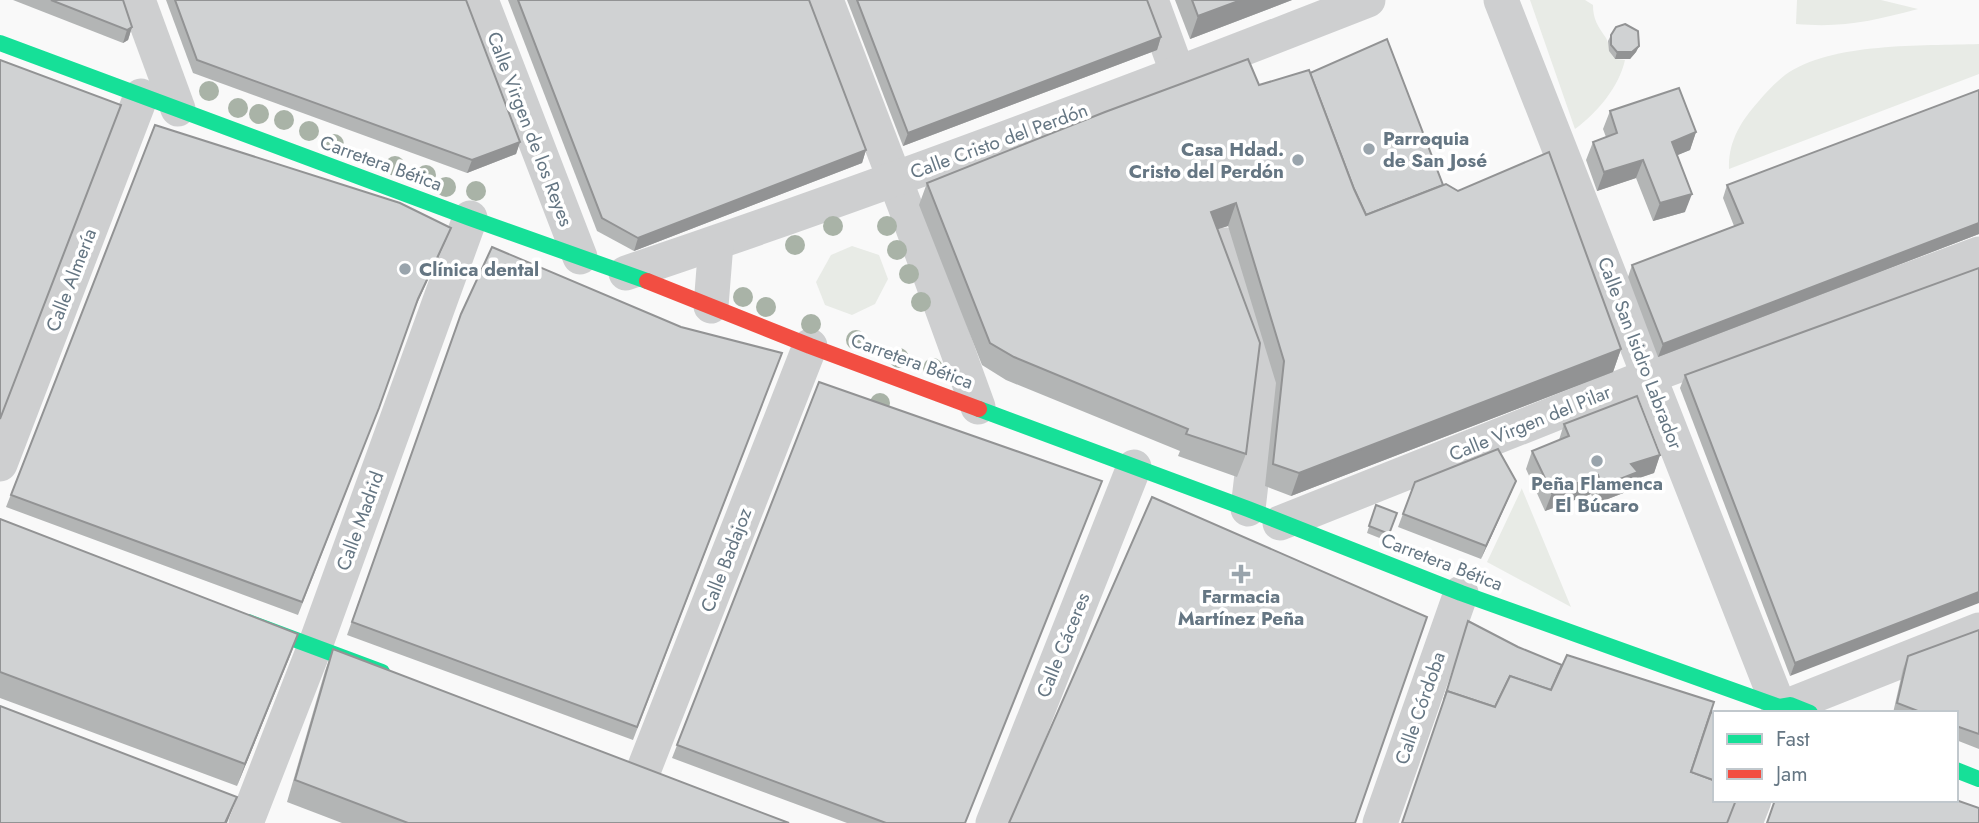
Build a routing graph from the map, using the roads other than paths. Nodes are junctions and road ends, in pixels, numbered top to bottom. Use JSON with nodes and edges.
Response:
{"nodes":[{"id":1,"x":138,"y":0,"type":"edge"},
{"id":2,"x":481,"y":0,"type":"edge"},
{"id":3,"x":826,"y":0,"type":"edge"},
{"id":4,"x":1151,"y":0,"type":"edge"},
{"id":5,"x":1368,"y":0,"type":"edge"},
{"id":6,"x":1501,"y":0,"type":"edge"},
{"id":7,"x":0,"y":43,"type":"edge"},
{"id":8,"x":1178,"y":74,"type":"junction"},
{"id":9,"x":141,"y":96,"type":"junction"},
{"id":10,"x":178,"y":109,"type":"junction"},
{"id":11,"x":895,"y":179,"type":"junction"},
{"id":12,"x":470,"y":218,"type":"junction"},
{"id":13,"x":716,"y":243,"type":"junction"},
{"id":14,"x":1225,"y":245,"type":"edge"},
{"id":15,"x":1979,"y":254,"type":"edge"},
{"id":16,"x":580,"y":257,"type":"junction"},
{"id":17,"x":626,"y":273,"type":"junction"},
{"id":18,"x":711,"y":306,"type":"junction"},
{"id":19,"x":810,"y":346,"type":"junction"},
{"id":20,"x":1649,"y":376,"type":"junction"},
{"id":21,"x":978,"y":407,"type":"junction"},
{"id":22,"x":0,"y":464,"type":"edge"},
{"id":23,"x":1134,"y":467,"type":"junction"},
{"id":24,"x":1248,"y":509,"type":"junction"},
{"id":25,"x":1280,"y":523,"type":"junction"},
{"id":26,"x":1461,"y":593,"type":"junction"},
{"id":27,"x":236,"y":617,"type":"edge"},
{"id":28,"x":1979,"y":630,"type":"edge"},
{"id":29,"x":315,"y":646,"type":"junction"},
{"id":30,"x":403,"y":681,"type":"edge"},
{"id":31,"x":1791,"y":709,"type":"edge"},
{"id":32,"x":1958,"y":771,"type":"edge"},
{"id":33,"x":642,"y":774,"type":"edge"},
{"id":34,"x":1979,"y":779,"type":"edge"},
{"id":35,"x":1753,"y":802,"type":"edge"},
{"id":36,"x":247,"y":817,"type":"edge"},
{"id":37,"x":993,"y":823,"type":"edge"},
{"id":38,"x":1380,"y":823,"type":"edge"},
{"id":39,"x":1745,"y":823,"type":"edge"}],
"edges":[{"from":1,"to":10,"type":"street"},
{"from":2,"to":16,"type":"street","name":"Calle Virgen de los Reyes"},
{"from":3,"to":11,"type":"street"},
{"from":4,"to":8,"type":"street"},
{"from":5,"to":8,"type":"street","name":"Calle Cristo del Perdón"},
{"from":6,"to":20,"type":"street","name":"Calle San Isidro Labrador"},
{"from":7,"to":9,"type":"street","name":"Carretera Bética"},
{"from":8,"to":11,"type":"street","name":"Calle Cristo del Perdón"},
{"from":9,"to":10,"type":"street","name":"Carretera Bética"},
{"from":9,"to":22,"type":"street","name":"Calle Almería"},
{"from":10,"to":12,"type":"street","name":"Carretera Bética"},
{"from":11,"to":13,"type":"street","name":"Calle Cristo del Perdón"},
{"from":11,"to":21,"type":"street"},
{"from":12,"to":16,"type":"street","name":"Carretera Bética"},
{"from":12,"to":29,"type":"street","name":"Calle Madrid"},
{"from":13,"to":17,"type":"street","name":"Calle Cristo del Perdón"},
{"from":13,"to":18,"type":"street"},
{"from":14,"to":24,"type":"street"},
{"from":15,"to":20,"type":"street","name":"Calle Virgen del Pilar"},
{"from":16,"to":17,"type":"street","name":"Carretera Bética"},
{"from":17,"to":18,"type":"street","name":"Carretera Bética"},
{"from":18,"to":19,"type":"street","name":"Carretera Bética"},
{"from":19,"to":21,"type":"street","name":"Carretera Bética"},
{"from":19,"to":33,"type":"street","name":"Calle Badajoz"},
{"from":20,"to":25,"type":"street","name":"Calle Virgen del Pilar"},
{"from":20,"to":31,"type":"street","name":"Calle San Isidro Labrador"},
{"from":21,"to":23,"type":"street","name":"Carretera Bética"},
{"from":23,"to":24,"type":"street","name":"Carretera Bética"},
{"from":23,"to":37,"type":"street","name":"Calle Cáceres"},
{"from":24,"to":25,"type":"street","name":"Carretera Bética"},
{"from":25,"to":26,"type":"street","name":"Carretera Bética"},
{"from":26,"to":31,"type":"street","name":"Carretera Bética"},
{"from":26,"to":38,"type":"street","name":"Calle Córdoba"},
{"from":27,"to":29,"type":"street"},
{"from":28,"to":31,"type":"street"},
{"from":29,"to":30,"type":"street"},
{"from":29,"to":36,"type":"street","name":"Calle Madrid"},
{"from":32,"to":34,"type":"street"},
{"from":35,"to":39,"type":"street"}]}
